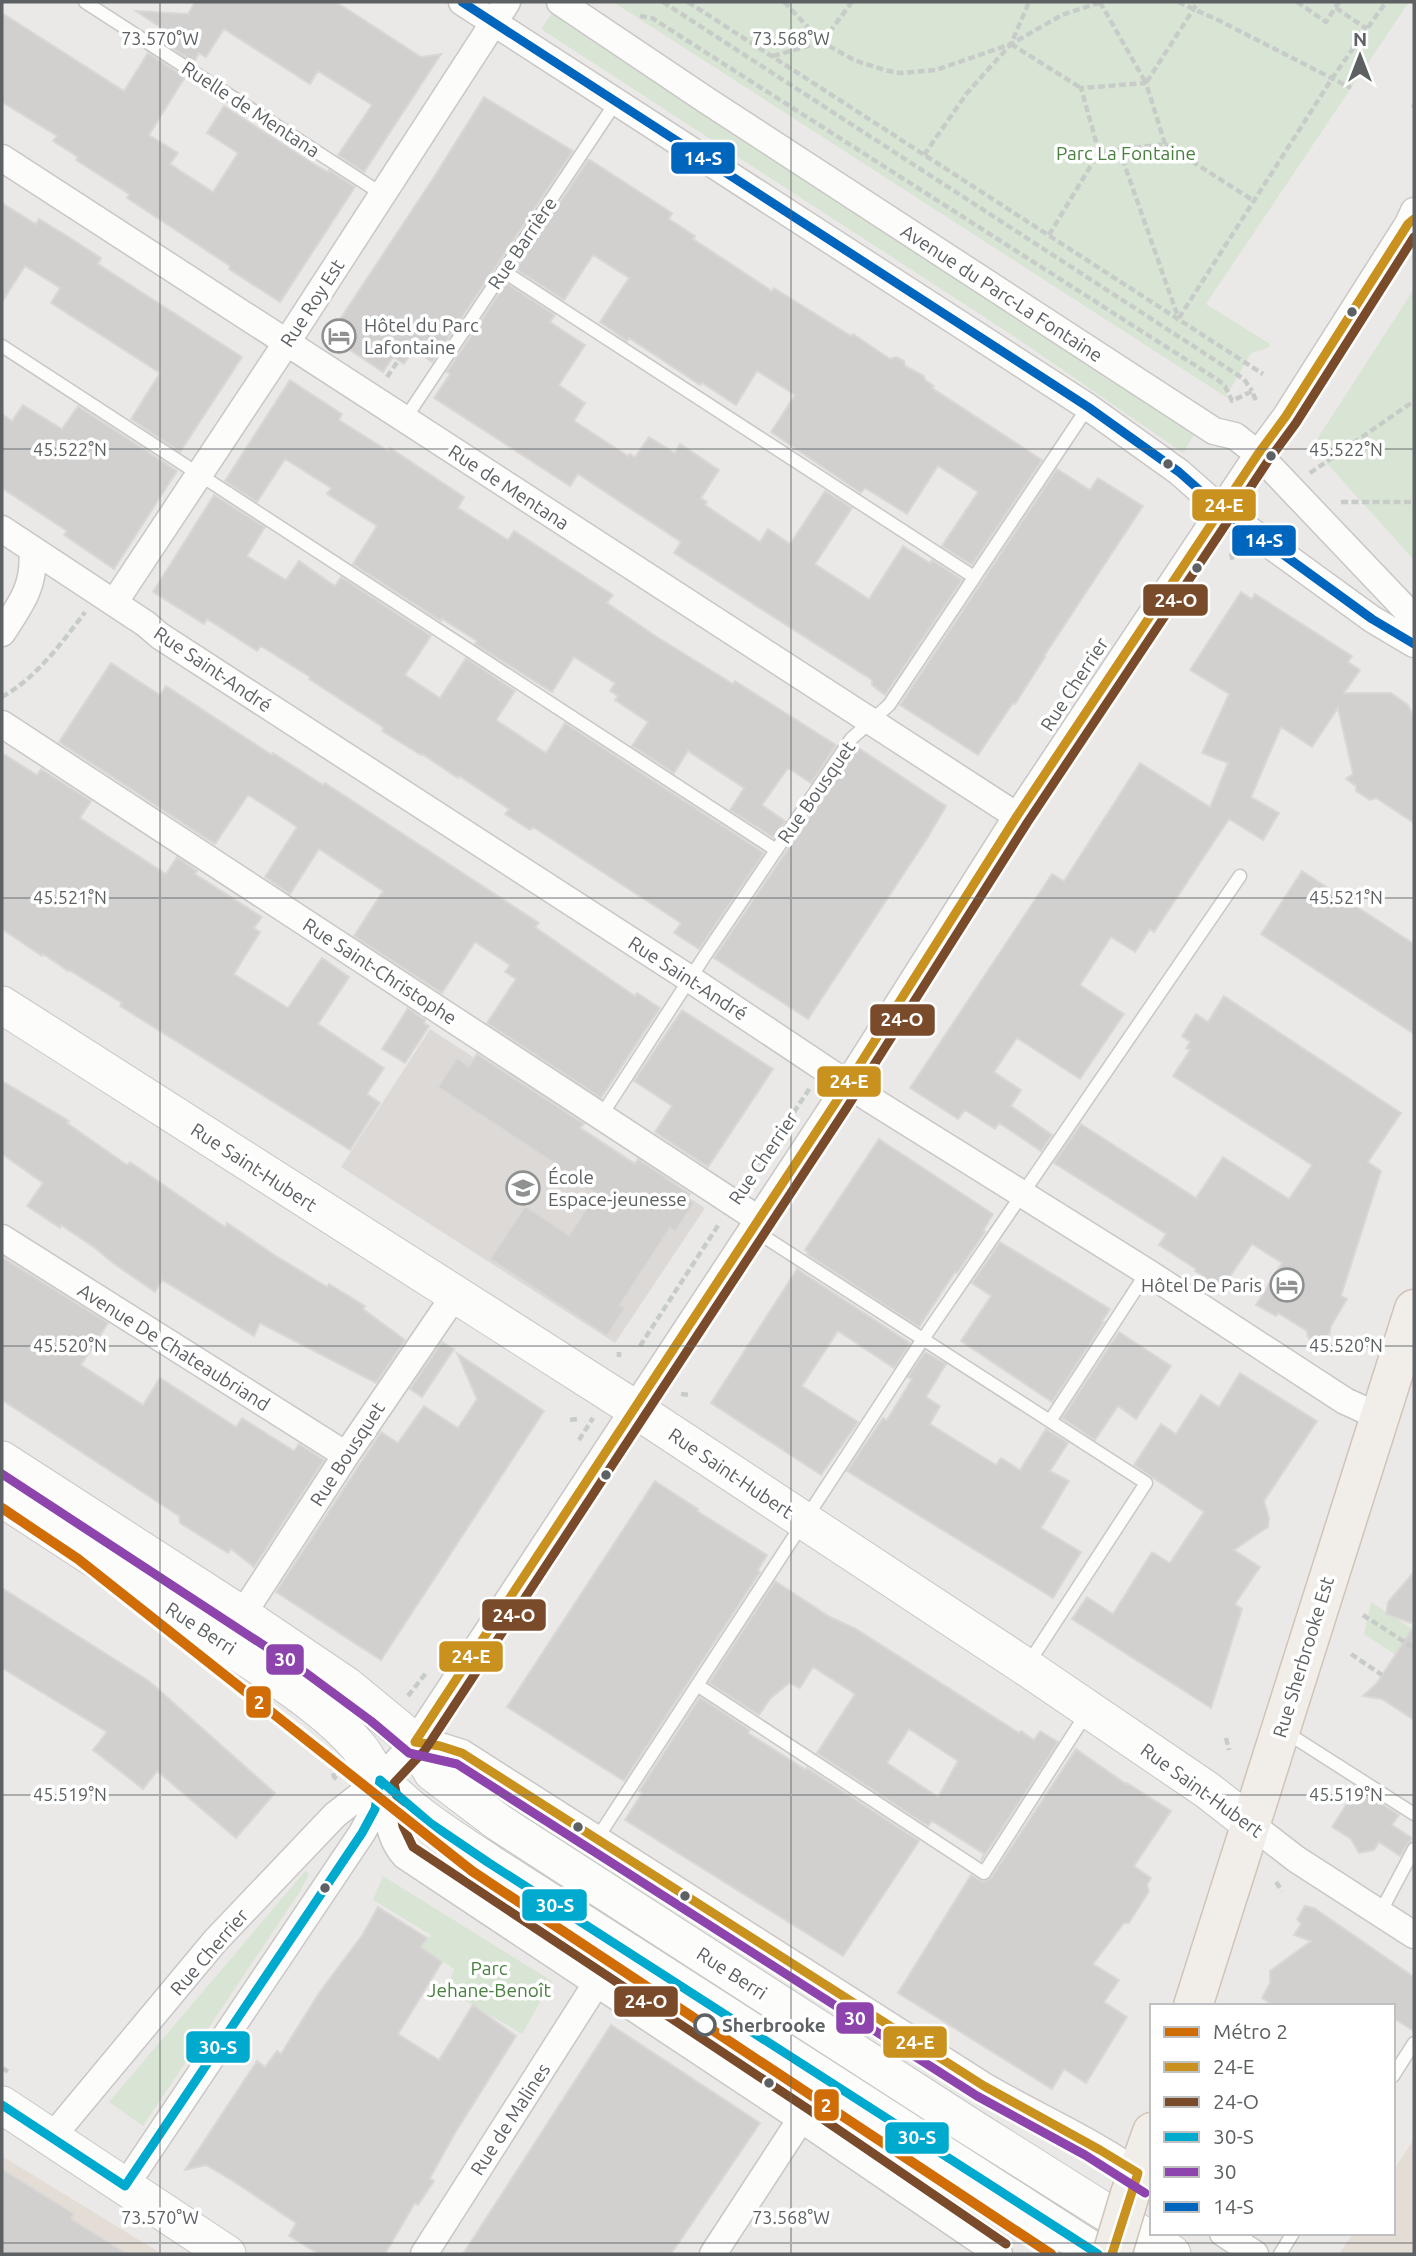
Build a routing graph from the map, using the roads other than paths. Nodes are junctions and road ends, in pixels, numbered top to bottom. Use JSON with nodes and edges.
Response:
{"nodes":[{"id":1,"x":85,"y":2,"type":"edge"},
{"id":2,"x":462,"y":2,"type":"edge"},
{"id":3,"x":560,"y":2,"type":"edge"},
{"id":4,"x":500,"y":12,"type":"edge"},
{"id":5,"x":616,"y":102,"type":"junction"},
{"id":6,"x":2,"y":158,"type":"edge"},
{"id":7,"x":382,"y":194,"type":"junction"},
{"id":8,"x":1412,"y":218,"type":"edge"},
{"id":9,"x":503,"y":271,"type":"junction"},
{"id":10,"x":287,"y":342,"type":"junction"},
{"id":11,"x":2,"y":346,"type":"edge"},
{"id":12,"x":1088,"y":407,"type":"junction"},
{"id":13,"x":404,"y":419,"type":"junction"},
{"id":14,"x":1258,"y":454,"type":"junction"},
{"id":15,"x":200,"y":474,"type":"junction"},
{"id":16,"x":1222,"y":510,"type":"junction"},
{"id":17,"x":2,"y":530,"type":"edge"},
{"id":18,"x":32,"y":549,"type":"junction"},
{"id":19,"x":974,"y":577,"type":"junction"},
{"id":20,"x":114,"y":603,"type":"junction"},
{"id":21,"x":1414,"y":618,"type":"edge"},
{"id":22,"x":2,"y":633,"type":"edge"},
{"id":23,"x":1414,"y":644,"type":"edge"},
{"id":24,"x":870,"y":722,"type":"junction"},
{"id":25,"x":2,"y":724,"type":"edge"},
{"id":26,"x":1017,"y":816,"type":"junction"},
{"id":27,"x":776,"y":850,"type":"junction"},
{"id":28,"x":1240,"y":876,"type":"dead end"},
{"id":29,"x":690,"y":979,"type":"junction"},
{"id":30,"x":2,"y":1005,"type":"edge"},
{"id":31,"x":848,"y":1083,"type":"junction"},
{"id":32,"x":601,"y":1116,"type":"junction"},
{"id":33,"x":1023,"y":1194,"type":"junction"},
{"id":34,"x":755,"y":1224,"type":"junction"},
{"id":35,"x":2,"y":1238,"type":"edge"},
{"id":36,"x":1147,"y":1272,"type":"junction"},
{"id":37,"x":455,"y":1295,"type":"junction"},
{"id":38,"x":1414,"y":1309,"type":"edge"},
{"id":39,"x":923,"y":1339,"type":"junction"},
{"id":40,"x":1408,"y":1353,"type":"edge"},
{"id":41,"x":622,"y":1401,"type":"junction"},
{"id":42,"x":1380,"y":1417,"type":"junction"},
{"id":43,"x":1050,"y":1421,"type":"junction"},
{"id":44,"x":346,"y":1455,"type":"junction"},
{"id":45,"x":2,"y":1460,"type":"edge"},
{"id":46,"x":2,"y":1498,"type":"edge"},
{"id":47,"x":803,"y":1521,"type":"junction"},
{"id":48,"x":242,"y":1615,"type":"junction"},
{"id":49,"x":1026,"y":1667,"type":"junction"},
{"id":50,"x":697,"y":1685,"type":"junction"},
{"id":51,"x":1089,"y":1710,"type":"junction"},
{"id":52,"x":1281,"y":1729,"type":"junction"},
{"id":53,"x":401,"y":1730,"type":"junction"},
{"id":54,"x":380,"y":1780,"type":"junction"},
{"id":55,"x":1414,"y":1814,"type":"edge"},
{"id":56,"x":1252,"y":1825,"type":"junction"},
{"id":57,"x":596,"y":1840,"type":"junction"},
{"id":58,"x":1414,"y":1849,"type":"edge"},
{"id":59,"x":1380,"y":1913,"type":"junction"},
{"id":60,"x":1414,"y":1935,"type":"edge"},
{"id":61,"x":596,"y":1984,"type":"junction"},
{"id":62,"x":1194,"y":2004,"type":"edge"},
{"id":63,"x":1414,"y":2043,"type":"edge"},
{"id":64,"x":1395,"y":2073,"type":"edge"},
{"id":65,"x":2,"y":2105,"type":"edge"},
{"id":66,"x":802,"y":2119,"type":"junction"},
{"id":67,"x":52,"y":2137,"type":"junction"},
{"id":68,"x":1150,"y":2141,"type":"edge"},
{"id":69,"x":1140,"y":2184,"type":"edge"},
{"id":70,"x":125,"y":2186,"type":"junction"},
{"id":71,"x":1226,"y":2235,"type":"edge"},
{"id":72,"x":1292,"y":2235,"type":"edge"},
{"id":73,"x":227,"y":2254,"type":"edge"},
{"id":74,"x":424,"y":2254,"type":"edge"},
{"id":75,"x":713,"y":2254,"type":"edge"},
{"id":76,"x":999,"y":2254,"type":"edge"},
{"id":77,"x":1098,"y":2254,"type":"edge"},
{"id":78,"x":1112,"y":2254,"type":"edge"},
{"id":79,"x":1172,"y":2254,"type":"edge"},
{"id":80,"x":1255,"y":2254,"type":"edge"},
{"id":81,"x":1280,"y":2254,"type":"edge"}],
"edges":[{"from":1,"to":7,"type":"lane","name":"Ruelle de Mentana"},
{"from":2,"to":4,"type":"street"},
{"from":3,"to":14,"type":"street","name":"Avenue du Parc-La Fontaine"},
{"from":4,"to":5,"type":"street"},
{"from":4,"to":7,"type":"street","name":"Rue Roy Est"},
{"from":5,"to":9,"type":"lane","name":"Rue Barrière"},
{"from":5,"to":12,"type":"street"},
{"from":6,"to":10,"type":"street","name":"Rue de Mentana"},
{"from":7,"to":10,"type":"street","name":"Rue Roy Est"},
{"from":8,"to":14,"type":"street","name":"Rue Cherrier"},
{"from":9,"to":13,"type":"lane","name":"Rue Barrière"},
{"from":9,"to":19,"type":"lane"},
{"from":10,"to":13,"type":"street","name":"Rue de Mentana"},
{"from":10,"to":15,"type":"street","name":"Rue Roy Est"},
{"from":11,"to":15,"type":"lane"},
{"from":12,"to":16,"type":"street"},
{"from":12,"to":19,"type":"lane","name":"Rue Bousquet"},
{"from":13,"to":24,"type":"street","name":"Rue de Mentana"},
{"from":14,"to":16,"type":"street","name":"Rue Cherrier"},
{"from":14,"to":21,"type":"street","name":"Avenue du Parc-La Fontaine"},
{"from":15,"to":20,"type":"street","name":"Rue Roy Est"},
{"from":15,"to":27,"type":"lane"},
{"from":16,"to":23,"type":"street"},
{"from":16,"to":26,"type":"street","name":"Rue Cherrier"},
{"from":17,"to":18,"type":"street","name":"Rue Saint-André"},
{"from":18,"to":20,"type":"street","name":"Rue Saint-André"},
{"from":18,"to":22,"type":"street"},
{"from":19,"to":24,"type":"lane","name":"Rue Bousquet"},
{"from":20,"to":29,"type":"street","name":"Rue Saint-André"},
{"from":24,"to":26,"type":"street","name":"Rue de Mentana"},
{"from":24,"to":27,"type":"lane","name":"Rue Bousquet"},
{"from":25,"to":32,"type":"street","name":"Rue Saint-Christophe"},
{"from":26,"to":31,"type":"street","name":"Rue Cherrier"},
{"from":27,"to":29,"type":"lane","name":"Rue Bousquet"},
{"from":28,"to":33,"type":"lane"},
{"from":29,"to":31,"type":"street","name":"Rue Saint-André"},
{"from":29,"to":32,"type":"lane","name":"Rue Bousquet"},
{"from":30,"to":37,"type":"street","name":"Rue Saint-Hubert"},
{"from":31,"to":33,"type":"street","name":"Rue Saint-André"},
{"from":31,"to":34,"type":"street","name":"Rue Cherrier"},
{"from":32,"to":34,"type":"street","name":"Rue Saint-Christophe"},
{"from":33,"to":36,"type":"street","name":"Rue Saint-André"},
{"from":33,"to":39,"type":"lane"},
{"from":34,"to":39,"type":"lane"},
{"from":34,"to":41,"type":"street","name":"Rue Cherrier"},
{"from":35,"to":44,"type":"street","name":"Avenue De Chateaubriand"},
{"from":36,"to":42,"type":"street","name":"Rue Saint-André"},
{"from":36,"to":43,"type":"lane"},
{"from":37,"to":41,"type":"street","name":"Rue Saint-Hubert"},
{"from":37,"to":44,"type":"street","name":"Rue Bousquet"},
{"from":38,"to":40,"type":"main road","name":"Rue Sherbrooke Est"},
{"from":39,"to":43,"type":"lane"},
{"from":39,"to":47,"type":"lane"},
{"from":40,"to":42,"type":"main road","name":"Rue Sherbrooke Est"},
{"from":41,"to":47,"type":"street","name":"Rue Saint-Hubert"},
{"from":41,"to":53,"type":"street","name":"Rue Cherrier"},
{"from":42,"to":52,"type":"main road","name":"Rue Sherbrooke Est"},
{"from":43,"to":49,"type":"lane"},
{"from":44,"to":48,"type":"street","name":"Rue Bousquet"},
{"from":45,"to":48,"type":"street","name":"Rue Berri"},
{"from":46,"to":54,"type":"street","name":"Rue Berri"},
{"from":47,"to":49,"type":"street","name":"Rue Saint-Hubert"},
{"from":47,"to":50,"type":"lane"},
{"from":48,"to":53,"type":"street","name":"Rue Berri"},
{"from":49,"to":51,"type":"street","name":"Rue Saint-Hubert"},
{"from":50,"to":51,"type":"lane"},
{"from":50,"to":57,"type":"lane"},
{"from":51,"to":56,"type":"street","name":"Rue Saint-Hubert"},
{"from":52,"to":55,"type":"lane"},
{"from":52,"to":56,"type":"main road","name":"Rue Sherbrooke Est"},
{"from":53,"to":54,"type":"street","name":"Rue Cherrier"},
{"from":53,"to":57,"type":"street","name":"Rue Berri"},
{"from":53,"to":79,"type":"street","name":"Rue Berri"},
{"from":54,"to":61,"type":"street","name":"Rue Berri"},
{"from":54,"to":67,"type":"street","name":"Rue Cherrier"},
{"from":54,"to":70,"type":"street","name":"Rue Cherrier"},
{"from":54,"to":77,"type":"street","name":"Rue Berri"},
{"from":56,"to":59,"type":"street","name":"Rue Saint-Hubert"},
{"from":56,"to":62,"type":"main road","name":"Rue Sherbrooke Est"},
{"from":57,"to":69,"type":"street","name":"Rue Berri"},
{"from":58,"to":59,"type":"lane"},
{"from":59,"to":60,"type":"street","name":"Rue Saint-Hubert"},
{"from":61,"to":66,"type":"street","name":"Rue Berri"},
{"from":61,"to":74,"type":"street","name":"Rue de Malines"},
{"from":63,"to":64,"type":"lane"},
{"from":65,"to":67,"type":"street"},
{"from":66,"to":75,"type":"street"},
{"from":66,"to":76,"type":"street","name":"Rue Berri"},
{"from":67,"to":70,"type":"street"},
{"from":68,"to":69,"type":"main road"},
{"from":69,"to":78,"type":"main road","bridge":true},
{"from":70,"to":73,"type":"street"},
{"from":71,"to":80,"type":"street"},
{"from":72,"to":81,"type":"lane"}]}
